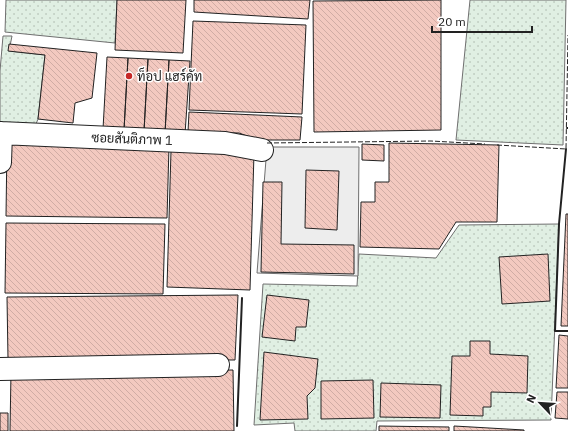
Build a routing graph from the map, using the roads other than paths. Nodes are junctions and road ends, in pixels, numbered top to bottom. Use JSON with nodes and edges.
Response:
{"nodes":[{"id":1,"x":0,"y":133,"type":"edge"},
{"id":2,"x":262,"y":150,"type":"dead end"},
{"id":3,"x":0,"y":162,"type":"edge"},
{"id":4,"x":218,"y":365,"type":"dead end"},
{"id":5,"x":0,"y":369,"type":"edge"}],
"edges":[{"from":1,"to":2,"type":"street","name":"ซอยสันติภาพ 1"},
{"from":1,"to":3,"type":"street","name":"ซอยสันติภาพ 1"},
{"from":4,"to":5,"type":"street"}]}
